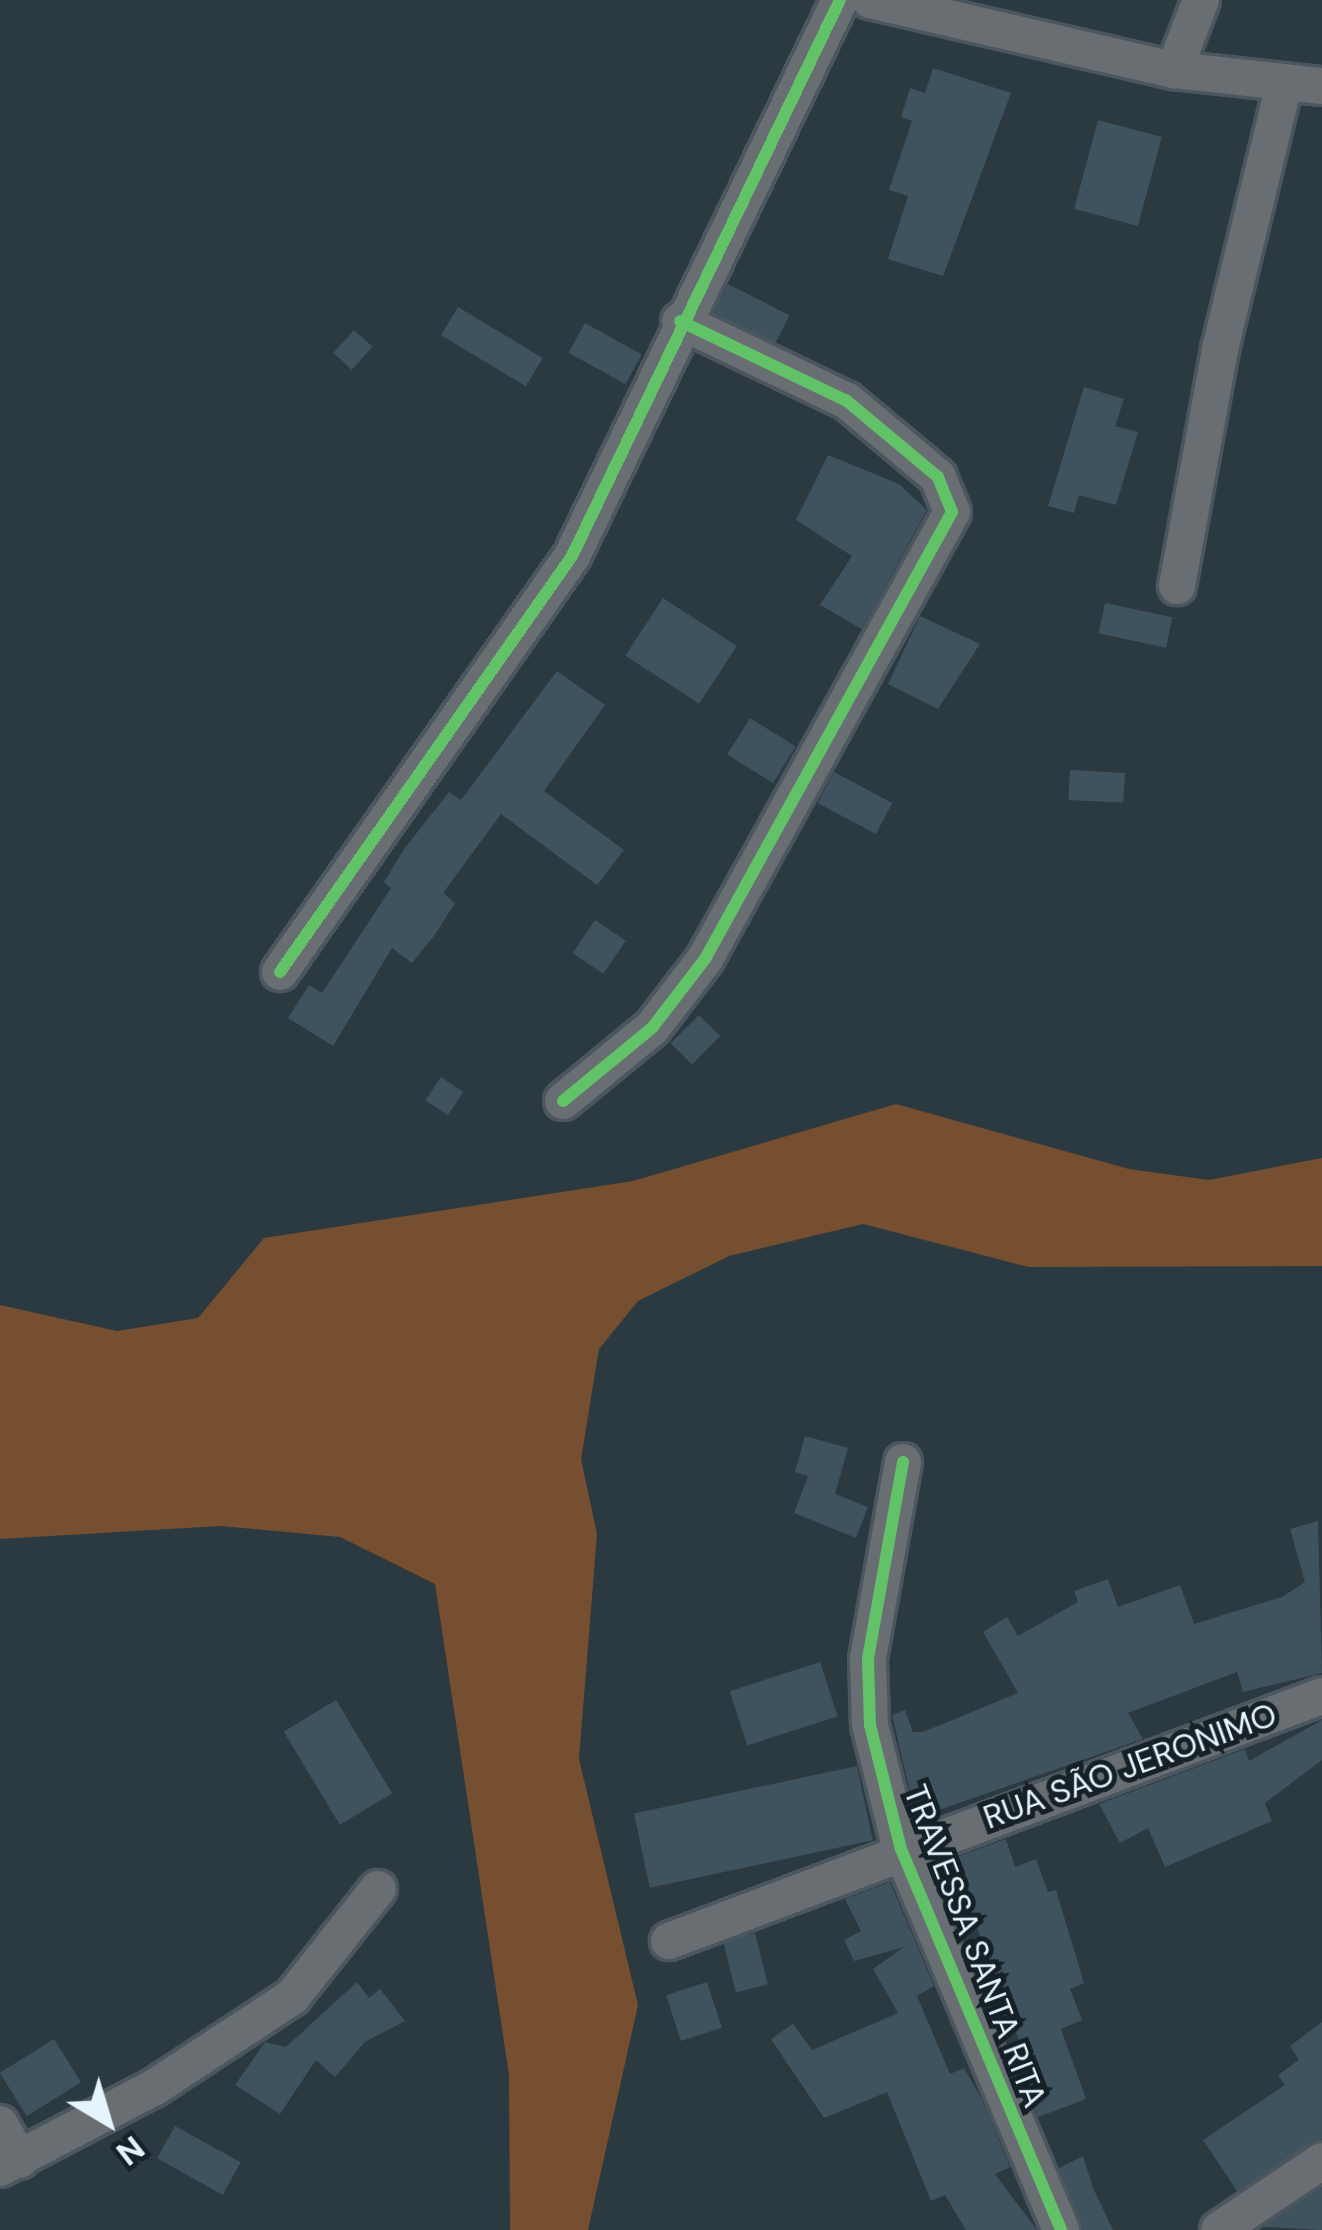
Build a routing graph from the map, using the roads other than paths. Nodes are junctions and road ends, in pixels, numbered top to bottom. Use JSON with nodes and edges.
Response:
{"nodes":[{"id":1,"x":840,"y":0,"type":"edge"},
{"id":2,"x":870,"y":0,"type":"edge"},
{"id":3,"x":1201,"y":0,"type":"edge"},
{"id":4,"x":1174,"y":70,"type":"junction"},
{"id":5,"x":1283,"y":85,"type":"junction"},
{"id":6,"x":1322,"y":86,"type":"edge"},
{"id":7,"x":680,"y":320,"type":"junction"},
{"id":8,"x":1178,"y":586,"type":"dead end"},
{"id":9,"x":280,"y":972,"type":"dead end"},
{"id":10,"x":563,"y":1101,"type":"dead end"},
{"id":11,"x":903,"y":1462,"type":"dead end"},
{"id":12,"x":1322,"y":1696,"type":"edge"},
{"id":13,"x":901,"y":1849,"type":"junction"},
{"id":14,"x":378,"y":1889,"type":"dead end"},
{"id":15,"x":669,"y":1941,"type":"dead end"},
{"id":16,"x":0,"y":2124,"type":"edge"},
{"id":17,"x":1322,"y":2161,"type":"edge"},
{"id":18,"x":10,"y":2164,"type":"edge"},
{"id":19,"x":1060,"y":2230,"type":"edge"},
{"id":20,"x":1219,"y":2230,"type":"edge"}],
"edges":[{"from":1,"to":7,"type":"street"},
{"from":2,"to":4,"type":"street"},
{"from":3,"to":4,"type":"street"},
{"from":4,"to":5,"type":"street"},
{"from":5,"to":6,"type":"street"},
{"from":5,"to":8,"type":"street"},
{"from":7,"to":9,"type":"street"},
{"from":7,"to":10,"type":"street"},
{"from":11,"to":13,"type":"street","name":"TRAVESSA SANTA RITA"},
{"from":12,"to":13,"type":"street","name":"RUA SÃO JERONIMO"},
{"from":13,"to":15,"type":"street","name":"RUA SÃO JERONIMO"},
{"from":13,"to":19,"type":"street","name":"TRAVESSA SANTA RITA"},
{"from":14,"to":18,"type":"street"},
{"from":16,"to":18,"type":"street"},
{"from":17,"to":20,"type":"street"}]}
